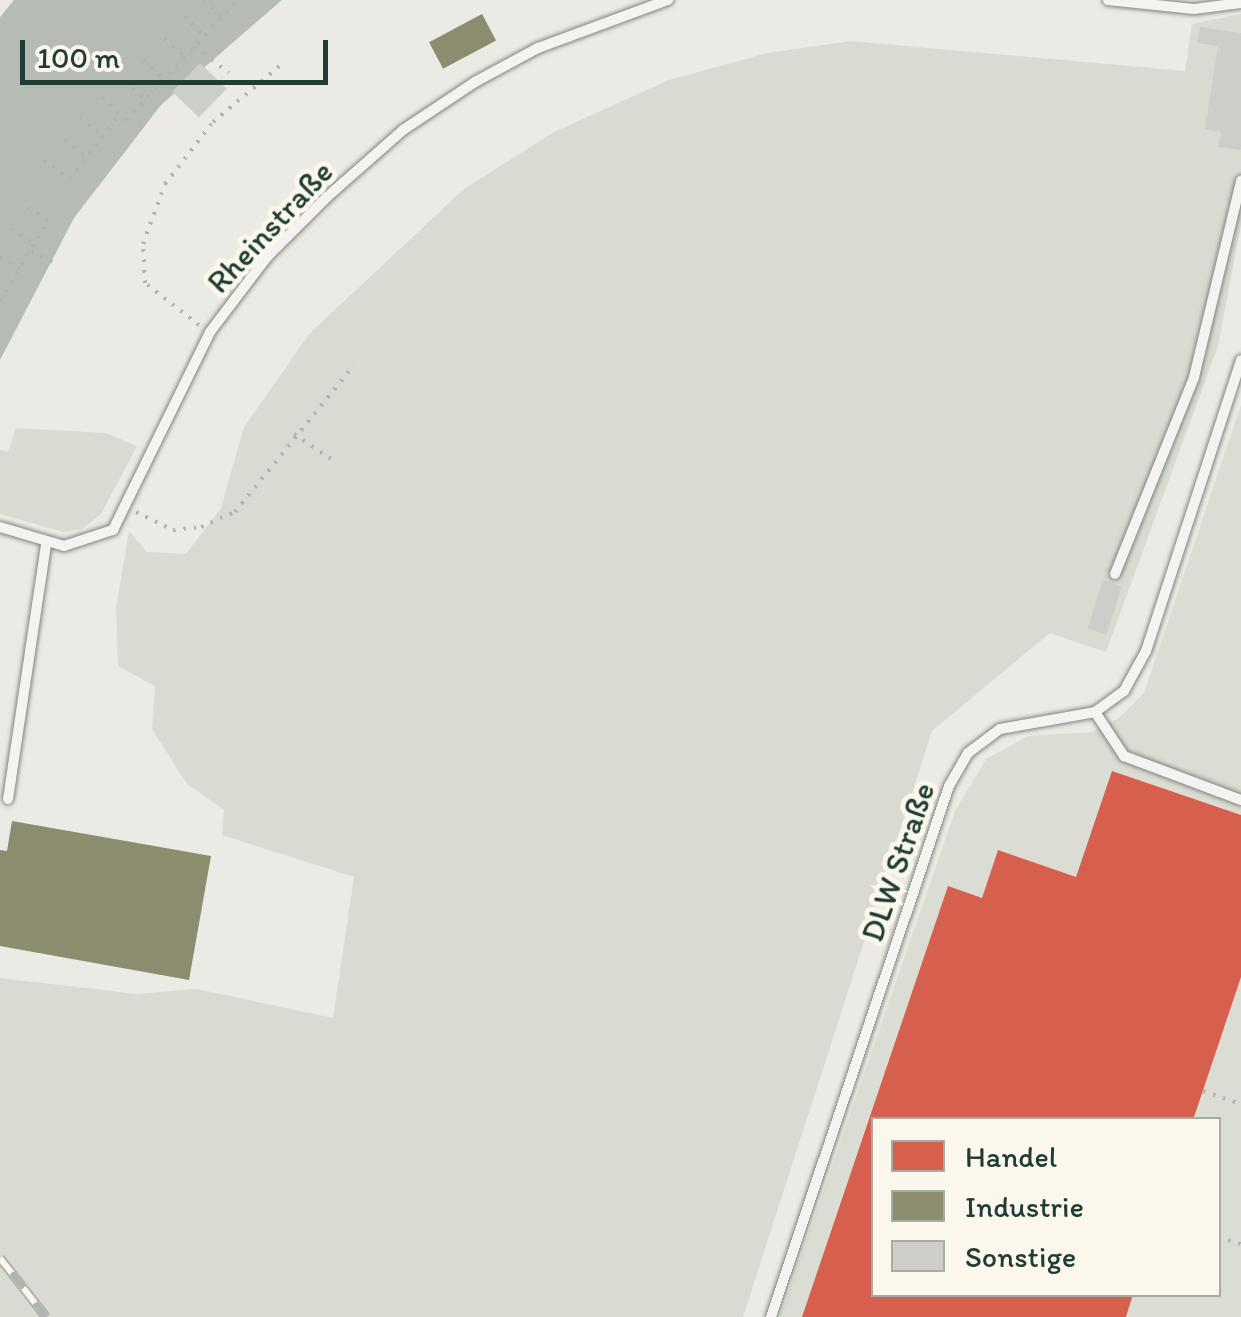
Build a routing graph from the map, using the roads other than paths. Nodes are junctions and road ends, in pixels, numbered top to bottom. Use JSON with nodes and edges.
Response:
{"nodes":[{"id":1,"x":668,"y":0,"type":"edge"},
{"id":2,"x":1108,"y":0,"type":"edge"},
{"id":3,"x":1241,"y":3,"type":"edge"},
{"id":4,"x":1241,"y":180,"type":"edge"},
{"id":5,"x":1241,"y":360,"type":"edge"},
{"id":6,"x":0,"y":526,"type":"edge"},
{"id":7,"x":46,"y":544,"type":"junction"},
{"id":8,"x":1115,"y":574,"type":"dead end"},
{"id":9,"x":1095,"y":712,"type":"junction"},
{"id":10,"x":8,"y":799,"type":"dead end"},
{"id":11,"x":1241,"y":800,"type":"edge"},
{"id":12,"x":771,"y":1317,"type":"edge"}],
"edges":[{"from":1,"to":7,"type":"lane","name":"Rheinstraße"},
{"from":2,"to":3,"type":"lane"},
{"from":4,"to":8,"type":"lane"},
{"from":5,"to":9,"type":"lane"},
{"from":6,"to":7,"type":"lane","name":"Rheinstraße"},
{"from":7,"to":10,"type":"lane"},
{"from":9,"to":11,"type":"lane"},
{"from":9,"to":12,"type":"lane","name":"DLW Straße"}]}
